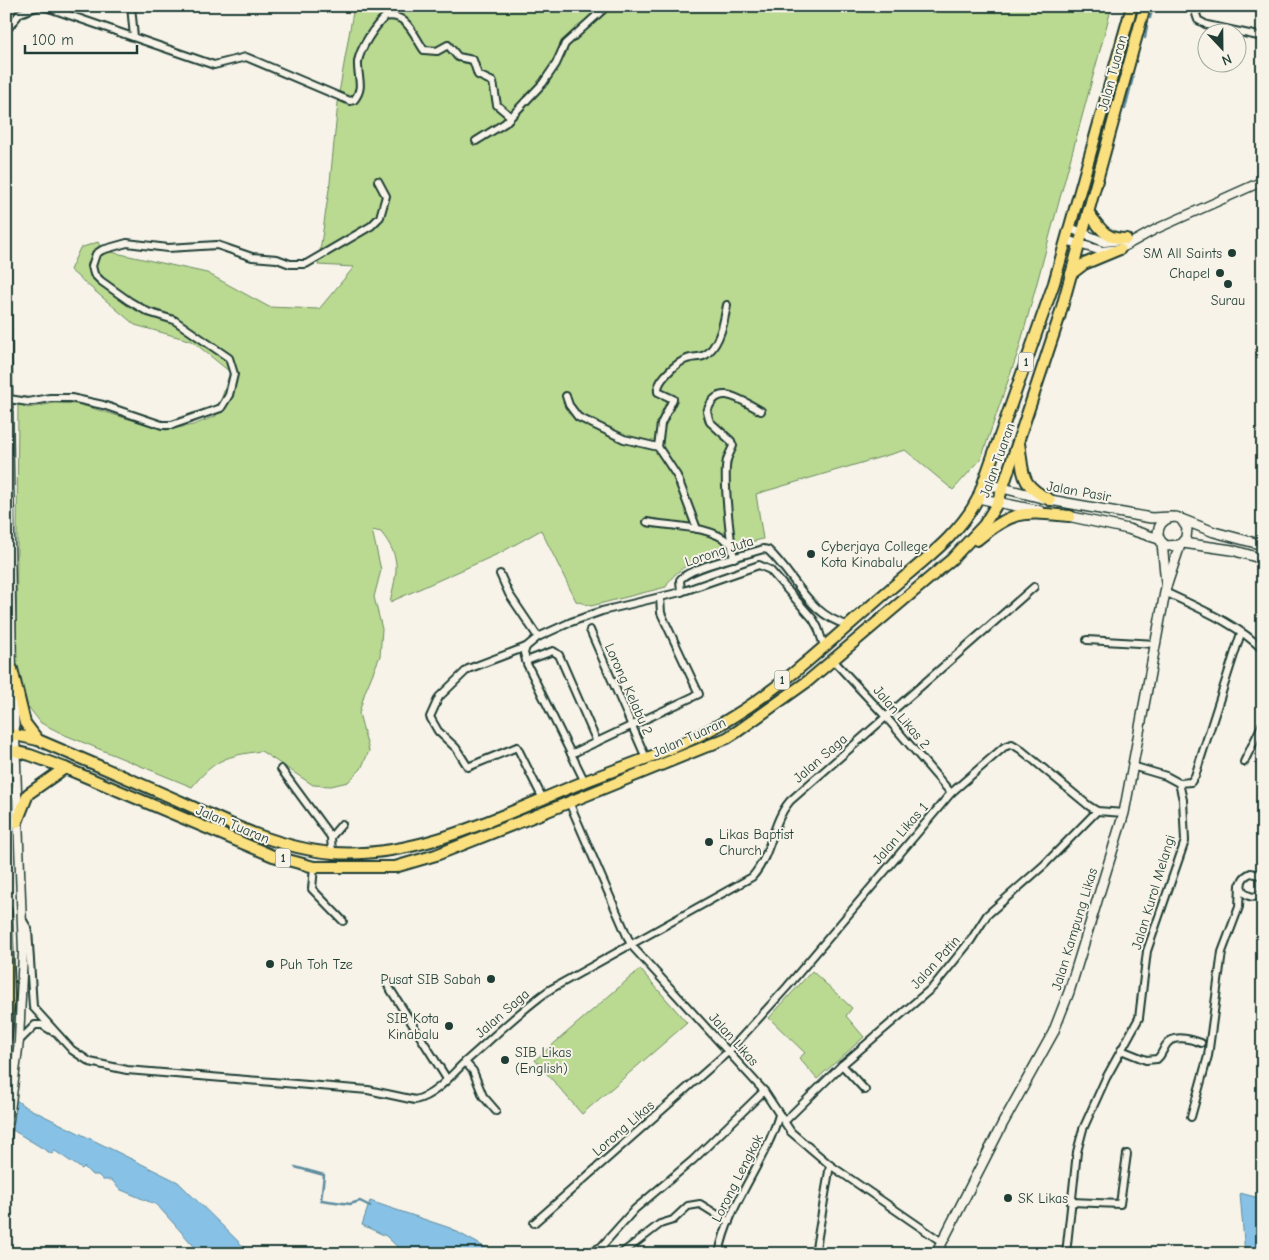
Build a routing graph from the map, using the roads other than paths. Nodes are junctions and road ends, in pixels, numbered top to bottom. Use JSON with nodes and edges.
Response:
{"nodes":[{"id":1,"x":41,"y":6,"type":"edge"},
{"id":2,"x":131,"y":6,"type":"edge"},
{"id":3,"x":607,"y":6,"type":"edge"},
{"id":4,"x":1132,"y":6,"type":"edge"},
{"id":5,"x":1145,"y":6,"type":"edge"},
{"id":6,"x":1199,"y":6,"type":"edge"},
{"id":7,"x":6,"y":31,"type":"edge"},
{"id":8,"x":134,"y":37,"type":"junction"},
{"id":9,"x":1263,"y":37,"type":"edge"},
{"id":10,"x":1120,"y":48,"type":"junction"},
{"id":11,"x":1132,"y":52,"type":"junction"},
{"id":12,"x":510,"y":116,"type":"junction"},
{"id":13,"x":476,"y":141,"type":"dead end"},
{"id":14,"x":378,"y":181,"type":"dead end"},
{"id":15,"x":1263,"y":181,"type":"edge"},
{"id":16,"x":1088,"y":212,"type":"junction"},
{"id":17,"x":1070,"y":228,"type":"junction"},
{"id":18,"x":1149,"y":233,"type":"junction"},
{"id":19,"x":1082,"y":235,"type":"junction"},
{"id":20,"x":1126,"y":239,"type":"junction"},
{"id":21,"x":1066,"y":240,"type":"junction"},
{"id":22,"x":1079,"y":245,"type":"junction"},
{"id":23,"x":1120,"y":249,"type":"junction"},
{"id":24,"x":6,"y":265,"type":"edge"},
{"id":25,"x":1071,"y":274,"type":"junction"},
{"id":26,"x":726,"y":305,"type":"dead end"},
{"id":27,"x":566,"y":396,"type":"dead end"},
{"id":28,"x":9,"y":399,"type":"junction"},
{"id":29,"x":760,"y":411,"type":"dead end"},
{"id":30,"x":1019,"y":442,"type":"junction"},
{"id":31,"x":658,"y":447,"type":"junction"},
{"id":32,"x":983,"y":483,"type":"junction"},
{"id":33,"x":1002,"y":488,"type":"junction"},
{"id":34,"x":978,"y":498,"type":"junction"},
{"id":35,"x":1050,"y":500,"type":"junction"},
{"id":36,"x":998,"y":502,"type":"junction"},
{"id":37,"x":1070,"y":516,"type":"junction"},
{"id":38,"x":1171,"y":517,"type":"junction"},
{"id":39,"x":1181,"y":519,"type":"junction"},
{"id":40,"x":647,"y":522,"type":"dead end"},
{"id":41,"x":697,"y":528,"type":"junction"},
{"id":42,"x":1161,"y":541,"type":"junction"},
{"id":43,"x":730,"y":543,"type":"junction"},
{"id":44,"x":1182,"y":544,"type":"junction"},
{"id":45,"x":1263,"y":545,"type":"edge"},
{"id":46,"x":957,"y":554,"type":"junction"},
{"id":47,"x":734,"y":558,"type":"junction"},
{"id":48,"x":1263,"y":559,"type":"edge"},
{"id":49,"x":500,"y":574,"type":"dead end"},
{"id":50,"x":1034,"y":587,"type":"dead end"},
{"id":51,"x":1166,"y":590,"type":"junction"},
{"id":52,"x":681,"y":592,"type":"junction"},
{"id":53,"x":660,"y":597,"type":"junction"},
{"id":54,"x":848,"y":625,"type":"junction"},
{"id":55,"x":590,"y":630,"type":"dead end"},
{"id":56,"x":1241,"y":633,"type":"junction"},
{"id":57,"x":538,"y":637,"type":"junction"},
{"id":58,"x":1087,"y":640,"type":"dead end"},
{"id":59,"x":1156,"y":644,"type":"junction"},
{"id":60,"x":824,"y":646,"type":"junction"},
{"id":61,"x":526,"y":647,"type":"junction"},
{"id":62,"x":1263,"y":650,"type":"edge"},
{"id":63,"x":832,"y":659,"type":"junction"},
{"id":64,"x":526,"y":661,"type":"junction"},
{"id":65,"x":9,"y":667,"type":"edge"},
{"id":66,"x":886,"y":717,"type":"junction"},
{"id":67,"x":1263,"y":723,"type":"edge"},
{"id":68,"x":632,"y":726,"type":"junction"},
{"id":69,"x":10,"y":734,"type":"edge"},
{"id":70,"x":38,"y":740,"type":"junction"},
{"id":71,"x":597,"y":742,"type":"junction"},
{"id":72,"x":11,"y":750,"type":"edge"},
{"id":73,"x":571,"y":754,"type":"junction"},
{"id":74,"x":646,"y":758,"type":"junction"},
{"id":75,"x":1244,"y":762,"type":"dead end"},
{"id":76,"x":1132,"y":766,"type":"junction"},
{"id":77,"x":65,"y":768,"type":"junction"},
{"id":78,"x":280,"y":769,"type":"dead end"},
{"id":79,"x":585,"y":782,"type":"junction"},
{"id":80,"x":1179,"y":783,"type":"junction"},
{"id":81,"x":6,"y":786,"type":"edge"},
{"id":82,"x":951,"y":794,"type":"junction"},
{"id":83,"x":16,"y":795,"type":"junction"},
{"id":84,"x":543,"y":800,"type":"junction"},
{"id":85,"x":568,"y":802,"type":"junction"},
{"id":86,"x":187,"y":805,"type":"junction"},
{"id":87,"x":1097,"y":811,"type":"junction"},
{"id":88,"x":1124,"y":813,"type":"junction"},
{"id":89,"x":183,"y":817,"type":"junction"},
{"id":90,"x":17,"y":822,"type":"junction"},
{"id":91,"x":342,"y":824,"type":"dead end"},
{"id":92,"x":331,"y":837,"type":"junction"},
{"id":93,"x":444,"y":837,"type":"junction"},
{"id":94,"x":332,"y":853,"type":"junction"},
{"id":95,"x":314,"y":866,"type":"junction"},
{"id":96,"x":1263,"y":876,"type":"edge"},
{"id":97,"x":1240,"y":885,"type":"junction"},
{"id":98,"x":1262,"y":894,"type":"edge"},
{"id":99,"x":1254,"y":898,"type":"junction"},
{"id":100,"x":1239,"y":907,"type":"junction"},
{"id":101,"x":6,"y":911,"type":"edge"},
{"id":102,"x":22,"y":919,"type":"junction"},
{"id":103,"x":342,"y":921,"type":"dead end"},
{"id":104,"x":632,"y":945,"type":"junction"},
{"id":105,"x":387,"y":984,"type":"dead end"},
{"id":106,"x":56,"y":1033,"type":"junction"},
{"id":107,"x":6,"y":1037,"type":"edge"},
{"id":108,"x":19,"y":1041,"type":"junction"},
{"id":109,"x":1201,"y":1043,"type":"dead end"},
{"id":110,"x":1121,"y":1050,"type":"junction"},
{"id":111,"x":729,"y":1051,"type":"junction"},
{"id":112,"x":465,"y":1062,"type":"junction"},
{"id":113,"x":842,"y":1065,"type":"junction"},
{"id":114,"x":448,"y":1079,"type":"junction"},
{"id":115,"x":865,"y":1090,"type":"dead end"},
{"id":116,"x":764,"y":1091,"type":"junction"},
{"id":117,"x":496,"y":1111,"type":"dead end"},
{"id":118,"x":779,"y":1114,"type":"junction"},
{"id":119,"x":1191,"y":1117,"type":"dead end"},
{"id":120,"x":784,"y":1122,"type":"junction"},
{"id":121,"x":6,"y":1141,"type":"edge"},
{"id":122,"x":1127,"y":1154,"type":"dead end"},
{"id":123,"x":830,"y":1165,"type":"junction"},
{"id":124,"x":1071,"y":1202,"type":"junction"},
{"id":125,"x":729,"y":1222,"type":"junction"},
{"id":126,"x":534,"y":1223,"type":"dead end"},
{"id":127,"x":942,"y":1242,"type":"junction"},
{"id":128,"x":588,"y":1253,"type":"edge"},
{"id":129,"x":621,"y":1254,"type":"edge"},
{"id":130,"x":719,"y":1254,"type":"edge"},
{"id":131,"x":815,"y":1254,"type":"edge"},
{"id":132,"x":936,"y":1254,"type":"edge"},
{"id":133,"x":1066,"y":1254,"type":"edge"}],
"edges":[{"from":1,"to":7,"type":"street"},
{"from":1,"to":8,"type":"street"},
{"from":2,"to":8,"type":"street"},
{"from":3,"to":12,"type":"street"},
{"from":4,"to":10,"type":"main road","name":"Jalan Tuaran","number":"1"},
{"from":5,"to":11,"type":"main road","name":"Jalan Tuaran","number":"1"},
{"from":6,"to":9,"type":"street"},
{"from":8,"to":12,"type":"street"},
{"from":10,"to":11,"type":"main road"},
{"from":10,"to":17,"type":"main road","name":"Jalan Tuaran","number":"1"},
{"from":11,"to":16,"type":"main road","name":"Jalan Tuaran","number":"1"},
{"from":12,"to":13,"type":"street"},
{"from":14,"to":28,"type":"street"},
{"from":15,"to":18,"type":"street"},
{"from":16,"to":19,"type":"main road","name":"Jalan Tuaran","number":"1"},
{"from":16,"to":20,"type":"main road"},
{"from":17,"to":19,"type":"street"},
{"from":17,"to":21,"type":"main road","name":"Jalan Tuaran","number":"1"},
{"from":18,"to":20,"type":"street"},
{"from":18,"to":23,"type":"street"},
{"from":19,"to":20,"type":"street"},
{"from":19,"to":22,"type":"main road","name":"Jalan Tuaran","number":"1"},
{"from":21,"to":22,"type":"street"},
{"from":21,"to":32,"type":"main road","name":"Jalan Tuaran","number":"1"},
{"from":22,"to":23,"type":"street"},
{"from":22,"to":25,"type":"main road","name":"Jalan Tuaran","number":"1"},
{"from":23,"to":25,"type":"main road"},
{"from":24,"to":28,"type":"street"},
{"from":25,"to":30,"type":"main road","name":"Jalan Tuaran","number":"1"},
{"from":26,"to":31,"type":"street"},
{"from":27,"to":31,"type":"street"},
{"from":28,"to":65,"type":"street"},
{"from":29,"to":43,"type":"street"},
{"from":30,"to":33,"type":"main road","name":"Jalan Tuaran","number":"1"},
{"from":30,"to":35,"type":"main road"},
{"from":31,"to":41,"type":"street"},
{"from":32,"to":33,"type":"main road","name":"Jalan Pasir"},
{"from":32,"to":34,"type":"main road","name":"Jalan Tuaran","number":"1"},
{"from":33,"to":35,"type":"main road","name":"Jalan Pasir"},
{"from":33,"to":36,"type":"main road","name":"Jalan Tuaran","number":"1"},
{"from":34,"to":36,"type":"main road","name":"Jalan Pasir"},
{"from":34,"to":54,"type":"main road","name":"Jalan Tuaran","number":"1"},
{"from":35,"to":38,"type":"main road","name":"Jalan Pasir"},
{"from":36,"to":37,"type":"main road","name":"Jalan Pasir"},
{"from":36,"to":46,"type":"main road","name":"Jalan Tuaran","number":"1"},
{"from":37,"to":42,"type":"main road","name":"Jalan Pasir"},
{"from":37,"to":46,"type":"main road"},
{"from":38,"to":39,"type":"main road"},
{"from":38,"to":42,"type":"main road"},
{"from":39,"to":44,"type":"main road"},
{"from":39,"to":45,"type":"main road"},
{"from":40,"to":41,"type":"street"},
{"from":41,"to":43,"type":"street"},
{"from":42,"to":44,"type":"main road"},
{"from":42,"to":51,"type":"main road","name":"Jalan Kampung Likas"},
{"from":43,"to":47,"type":"street"},
{"from":44,"to":48,"type":"main road"},
{"from":44,"to":51,"type":"main road","name":"Jalan Kampung Likas"},
{"from":46,"to":63,"type":"main road","name":"Jalan Tuaran","number":"1"},
{"from":47,"to":52,"type":"street","name":"Lorong Juta"},
{"from":47,"to":54,"type":"street","name":"Lorong Juta"},
{"from":49,"to":57,"type":"street"},
{"from":50,"to":66,"type":"street","name":"Jalan Saga"},
{"from":51,"to":56,"type":"street"},
{"from":51,"to":59,"type":"main road","name":"Jalan Kampung Likas"},
{"from":52,"to":53,"type":"street"},
{"from":52,"to":60,"type":"street","name":"Lorong Juta"},
{"from":53,"to":57,"type":"street"},
{"from":53,"to":68,"type":"street"},
{"from":54,"to":60,"type":"main road","name":"Jalan Tuaran","number":"1"},
{"from":55,"to":68,"type":"street","name":"Lorong Kelabu 2"},
{"from":56,"to":62,"type":"street"},
{"from":56,"to":80,"type":"street"},
{"from":57,"to":61,"type":"street"},
{"from":58,"to":59,"type":"street"},
{"from":59,"to":76,"type":"main road","name":"Jalan Kampung Likas"},
{"from":60,"to":74,"type":"main road","name":"Jalan Tuaran","number":"1"},
{"from":61,"to":64,"type":"street"},
{"from":61,"to":84,"type":"street"},
{"from":63,"to":66,"type":"street","name":"Jalan Likas 2"},
{"from":63,"to":85,"type":"main road","name":"Jalan Tuaran","number":"1"},
{"from":64,"to":71,"type":"street"},
{"from":64,"to":73,"type":"street"},
{"from":65,"to":69,"type":"street"},
{"from":65,"to":70,"type":"main road"},
{"from":66,"to":82,"type":"street","name":"Jalan Likas 2"},
{"from":66,"to":104,"type":"street","name":"Jalan Saga"},
{"from":67,"to":75,"type":"street"},
{"from":68,"to":71,"type":"street"},
{"from":68,"to":74,"type":"street","name":"Lorong Kelabu 2"},
{"from":69,"to":70,"type":"main road","name":"Jalan Tuaran","number":"1"},
{"from":69,"to":72,"type":"street"},
{"from":70,"to":86,"type":"main road","name":"Jalan Tuaran","number":"1"},
{"from":71,"to":73,"type":"street"},
{"from":72,"to":77,"type":"main road","name":"Jalan Tuaran","number":"1"},
{"from":72,"to":83,"type":"street"},
{"from":73,"to":79,"type":"street"},
{"from":74,"to":79,"type":"main road","name":"Jalan Tuaran","number":"1"},
{"from":76,"to":80,"type":"street"},
{"from":76,"to":88,"type":"main road","name":"Jalan Kampung Likas"},
{"from":77,"to":89,"type":"main road","name":"Jalan Tuaran","number":"1"},
{"from":77,"to":90,"type":"main road"},
{"from":78,"to":92,"type":"street"},
{"from":79,"to":84,"type":"main road","name":"Jalan Tuaran","number":"1"},
{"from":80,"to":110,"type":"street","name":"Jalan Kurol Melangi"},
{"from":81,"to":83,"type":"street"},
{"from":82,"to":87,"type":"street","name":"Jalan Likas 1"},
{"from":82,"to":111,"type":"street","name":"Jalan Likas 1"},
{"from":83,"to":90,"type":"street"},
{"from":84,"to":93,"type":"main road","name":"Jalan Tuaran","number":"1"},
{"from":85,"to":93,"type":"main road"},
{"from":85,"to":95,"type":"main road","name":"Jalan Tuaran","number":"1"},
{"from":85,"to":104,"type":"street","name":"Jalan Likas"},
{"from":86,"to":89,"type":"main road"},
{"from":86,"to":94,"type":"main road","name":"Jalan Tuaran","number":"1"},
{"from":87,"to":88,"type":"street"},
{"from":87,"to":113,"type":"street","name":"Jalan Patin"},
{"from":88,"to":127,"type":"main road","name":"Jalan Kampung Likas"},
{"from":89,"to":95,"type":"main road","name":"Jalan Tuaran","number":"1"},
{"from":90,"to":102,"type":"street"},
{"from":91,"to":92,"type":"street"},
{"from":92,"to":94,"type":"street"},
{"from":93,"to":94,"type":"main road","name":"Jalan Tuaran","number":"1"},
{"from":95,"to":103,"type":"street"},
{"from":96,"to":97,"type":"street"},
{"from":97,"to":99,"type":"street"},
{"from":97,"to":100,"type":"street"},
{"from":98,"to":99,"type":"street"},
{"from":99,"to":100,"type":"street"},
{"from":100,"to":119,"type":"street"},
{"from":101,"to":107,"type":"main road"},
{"from":102,"to":106,"type":"street","name":"Jalan Saga"},
{"from":102,"to":108,"type":"street"},
{"from":104,"to":111,"type":"street","name":"Jalan Likas"},
{"from":104,"to":112,"type":"street","name":"Jalan Saga"},
{"from":105,"to":114,"type":"street"},
{"from":106,"to":108,"type":"street","name":"Jalan Saga"},
{"from":106,"to":114,"type":"street","name":"Jalan Saga"},
{"from":108,"to":121,"type":"street"},
{"from":109,"to":110,"type":"street"},
{"from":110,"to":124,"type":"street","name":"Jalan Kurol Melangi"},
{"from":111,"to":116,"type":"street","name":"Jalan Likas"},
{"from":111,"to":126,"type":"street","name":"Lorong Likas"},
{"from":112,"to":114,"type":"street","name":"Jalan Saga"},
{"from":112,"to":117,"type":"street"},
{"from":113,"to":115,"type":"street"},
{"from":113,"to":120,"type":"street","name":"Jalan Patin"},
{"from":116,"to":118,"type":"street","name":"Jalan Likas"},
{"from":116,"to":128,"type":"street"},
{"from":118,"to":120,"type":"street","name":"Jalan Likas"},
{"from":118,"to":125,"type":"street","name":"Lorong Lengkok"},
{"from":120,"to":123,"type":"street","name":"Jalan Likas"},
{"from":122,"to":124,"type":"street"},
{"from":123,"to":127,"type":"street","name":"Jalan Likas"},
{"from":123,"to":131,"type":"street"},
{"from":124,"to":133,"type":"street","name":"Jalan Kurol Melangi"},
{"from":125,"to":129,"type":"street"},
{"from":125,"to":130,"type":"street","name":"Lorong Lengkok"},
{"from":127,"to":132,"type":"main road","name":"Jalan Kampung Likas"}]}
